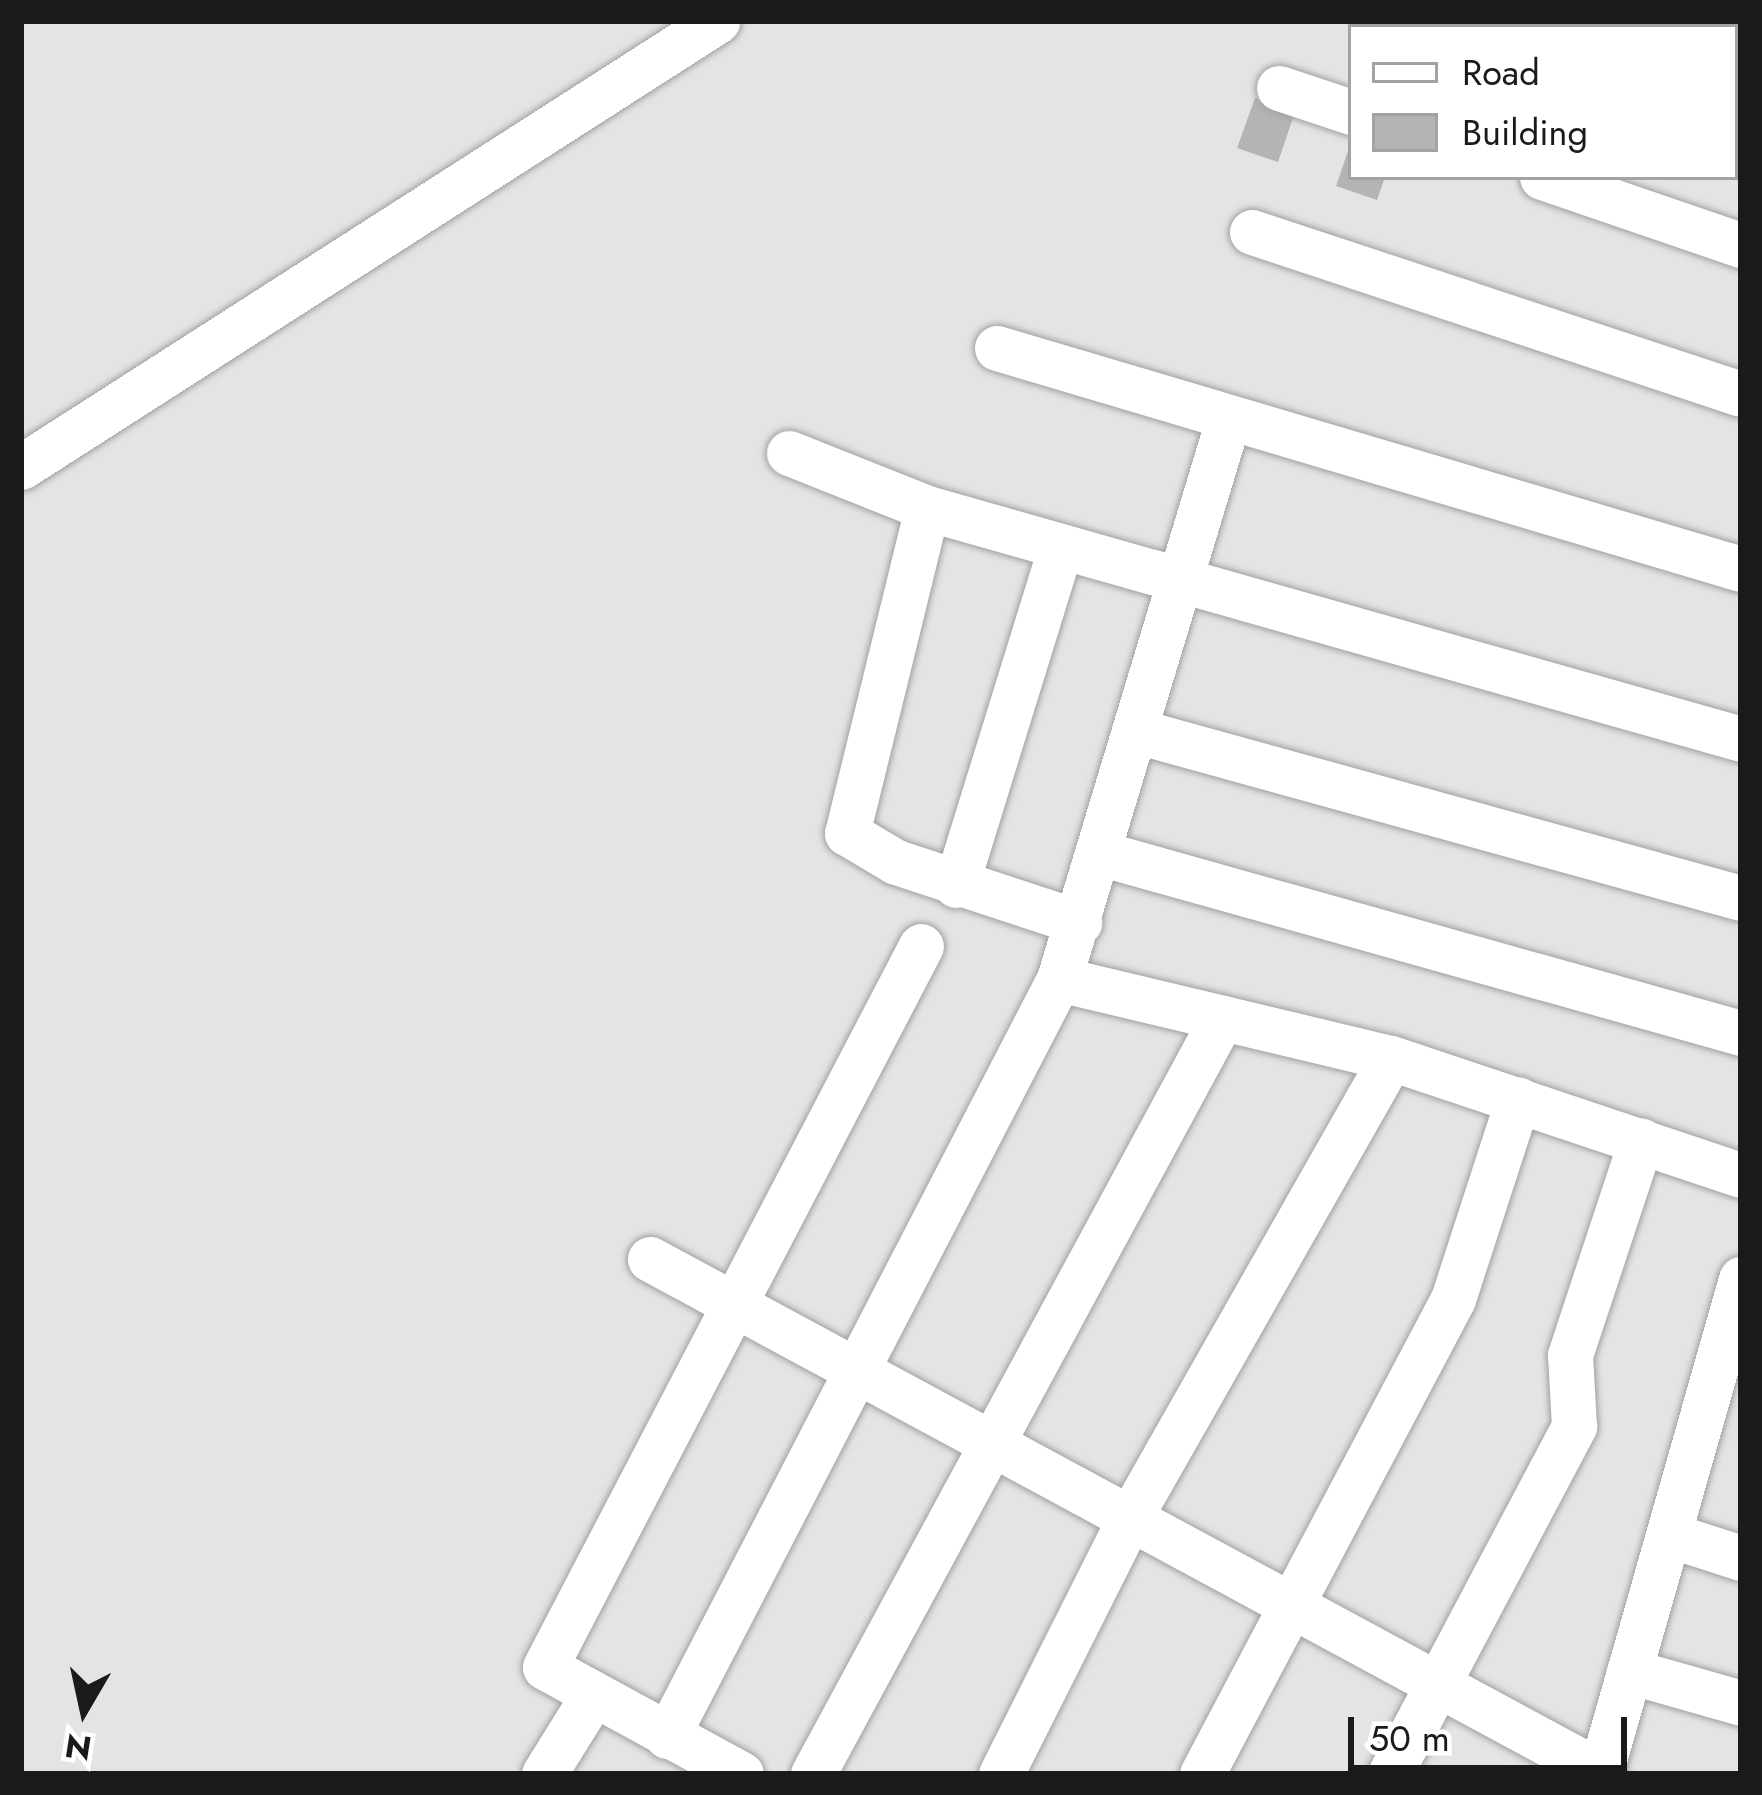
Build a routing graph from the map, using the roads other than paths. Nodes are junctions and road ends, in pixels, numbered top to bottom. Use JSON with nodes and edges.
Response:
{"nodes":[{"id":1,"x":717,"y":21,"type":"edge"},
{"id":2,"x":1279,"y":88,"type":"dead end"},
{"id":3,"x":1348,"y":111,"type":"edge"},
{"id":4,"x":1551,"y":180,"type":"edge"},
{"id":5,"x":1252,"y":232,"type":"dead end"},
{"id":6,"x":1741,"y":245,"type":"edge"},
{"id":7,"x":997,"y":348,"type":"dead end"},
{"id":8,"x":1741,"y":394,"type":"edge"},
{"id":9,"x":1228,"y":420,"type":"junction"},
{"id":10,"x":789,"y":452,"type":"dead end"},
{"id":11,"x":21,"y":467,"type":"edge"},
{"id":12,"x":927,"y":508,"type":"junction"},
{"id":13,"x":1060,"y":548,"type":"junction"},
{"id":14,"x":1741,"y":569,"type":"edge"},
{"id":15,"x":1182,"y":584,"type":"junction"},
{"id":16,"x":1137,"y":731,"type":"junction"},
{"id":17,"x":1741,"y":739,"type":"edge"},
{"id":18,"x":1102,"y":854,"type":"junction"},
{"id":19,"x":956,"y":884,"type":"junction"},
{"id":20,"x":1741,"y":898,"type":"edge"},
{"id":21,"x":1079,"y":922,"type":"junction"},
{"id":22,"x":921,"y":946,"type":"dead end"},
{"id":23,"x":1059,"y":979,"type":"junction"},
{"id":24,"x":1222,"y":1018,"type":"junction"},
{"id":25,"x":1741,"y":1033,"type":"edge"},
{"id":26,"x":1390,"y":1058,"type":"junction"},
{"id":27,"x":1518,"y":1099,"type":"junction"},
{"id":28,"x":1641,"y":1140,"type":"junction"},
{"id":29,"x":1741,"y":1175,"type":"edge"},
{"id":30,"x":650,"y":1258,"type":"dead end"},
{"id":31,"x":1740,"y":1289,"type":"edge"},
{"id":32,"x":734,"y":1304,"type":"junction"},
{"id":33,"x":856,"y":1371,"type":"junction"},
{"id":34,"x":988,"y":1442,"type":"junction"},
{"id":35,"x":1129,"y":1519,"type":"junction"},
{"id":36,"x":1670,"y":1535,"type":"junction"},
{"id":37,"x":1741,"y":1558,"type":"edge"},
{"id":38,"x":1290,"y":1606,"type":"junction"},
{"id":39,"x":1629,"y":1671,"type":"junction"},
{"id":40,"x":1436,"y":1685,"type":"junction"},
{"id":41,"x":592,"y":1697,"type":"junction"},
{"id":42,"x":1741,"y":1703,"type":"edge"},
{"id":43,"x":667,"y":1736,"type":"junction"},
{"id":44,"x":1601,"y":1773,"type":"edge"},
{"id":45,"x":544,"y":1774,"type":"edge"},
{"id":46,"x":741,"y":1774,"type":"edge"},
{"id":47,"x":814,"y":1774,"type":"edge"},
{"id":48,"x":1001,"y":1774,"type":"edge"},
{"id":49,"x":1202,"y":1774,"type":"edge"},
{"id":50,"x":1390,"y":1774,"type":"edge"}],
"edges":[{"from":1,"to":11,"type":"street"},
{"from":2,"to":3,"type":"street"},
{"from":4,"to":6,"type":"street"},
{"from":5,"to":8,"type":"street"},
{"from":7,"to":9,"type":"street"},
{"from":9,"to":14,"type":"street"},
{"from":9,"to":15,"type":"street"},
{"from":10,"to":12,"type":"street"},
{"from":12,"to":13,"type":"street"},
{"from":12,"to":19,"type":"street"},
{"from":13,"to":15,"type":"street"},
{"from":13,"to":19,"type":"street"},
{"from":15,"to":16,"type":"street"},
{"from":15,"to":17,"type":"street"},
{"from":16,"to":18,"type":"street"},
{"from":16,"to":20,"type":"street"},
{"from":18,"to":21,"type":"street"},
{"from":18,"to":25,"type":"street"},
{"from":19,"to":21,"type":"street"},
{"from":21,"to":23,"type":"street"},
{"from":22,"to":32,"type":"street"},
{"from":23,"to":24,"type":"street"},
{"from":23,"to":33,"type":"street"},
{"from":24,"to":26,"type":"street"},
{"from":24,"to":34,"type":"street"},
{"from":26,"to":27,"type":"street"},
{"from":26,"to":35,"type":"street"},
{"from":27,"to":28,"type":"street"},
{"from":27,"to":38,"type":"street"},
{"from":28,"to":29,"type":"street"},
{"from":28,"to":40,"type":"street"},
{"from":30,"to":32,"type":"street"},
{"from":31,"to":36,"type":"street"},
{"from":32,"to":33,"type":"street"},
{"from":32,"to":41,"type":"street"},
{"from":33,"to":34,"type":"street"},
{"from":33,"to":43,"type":"street"},
{"from":34,"to":35,"type":"street"},
{"from":34,"to":47,"type":"street"},
{"from":35,"to":38,"type":"street"},
{"from":35,"to":48,"type":"street"},
{"from":36,"to":37,"type":"street"},
{"from":36,"to":39,"type":"street"},
{"from":38,"to":40,"type":"street"},
{"from":38,"to":49,"type":"street"},
{"from":39,"to":42,"type":"street"},
{"from":39,"to":44,"type":"street"},
{"from":40,"to":44,"type":"street"},
{"from":40,"to":50,"type":"street"},
{"from":41,"to":43,"type":"street"},
{"from":41,"to":45,"type":"street"},
{"from":43,"to":46,"type":"street"}]}
